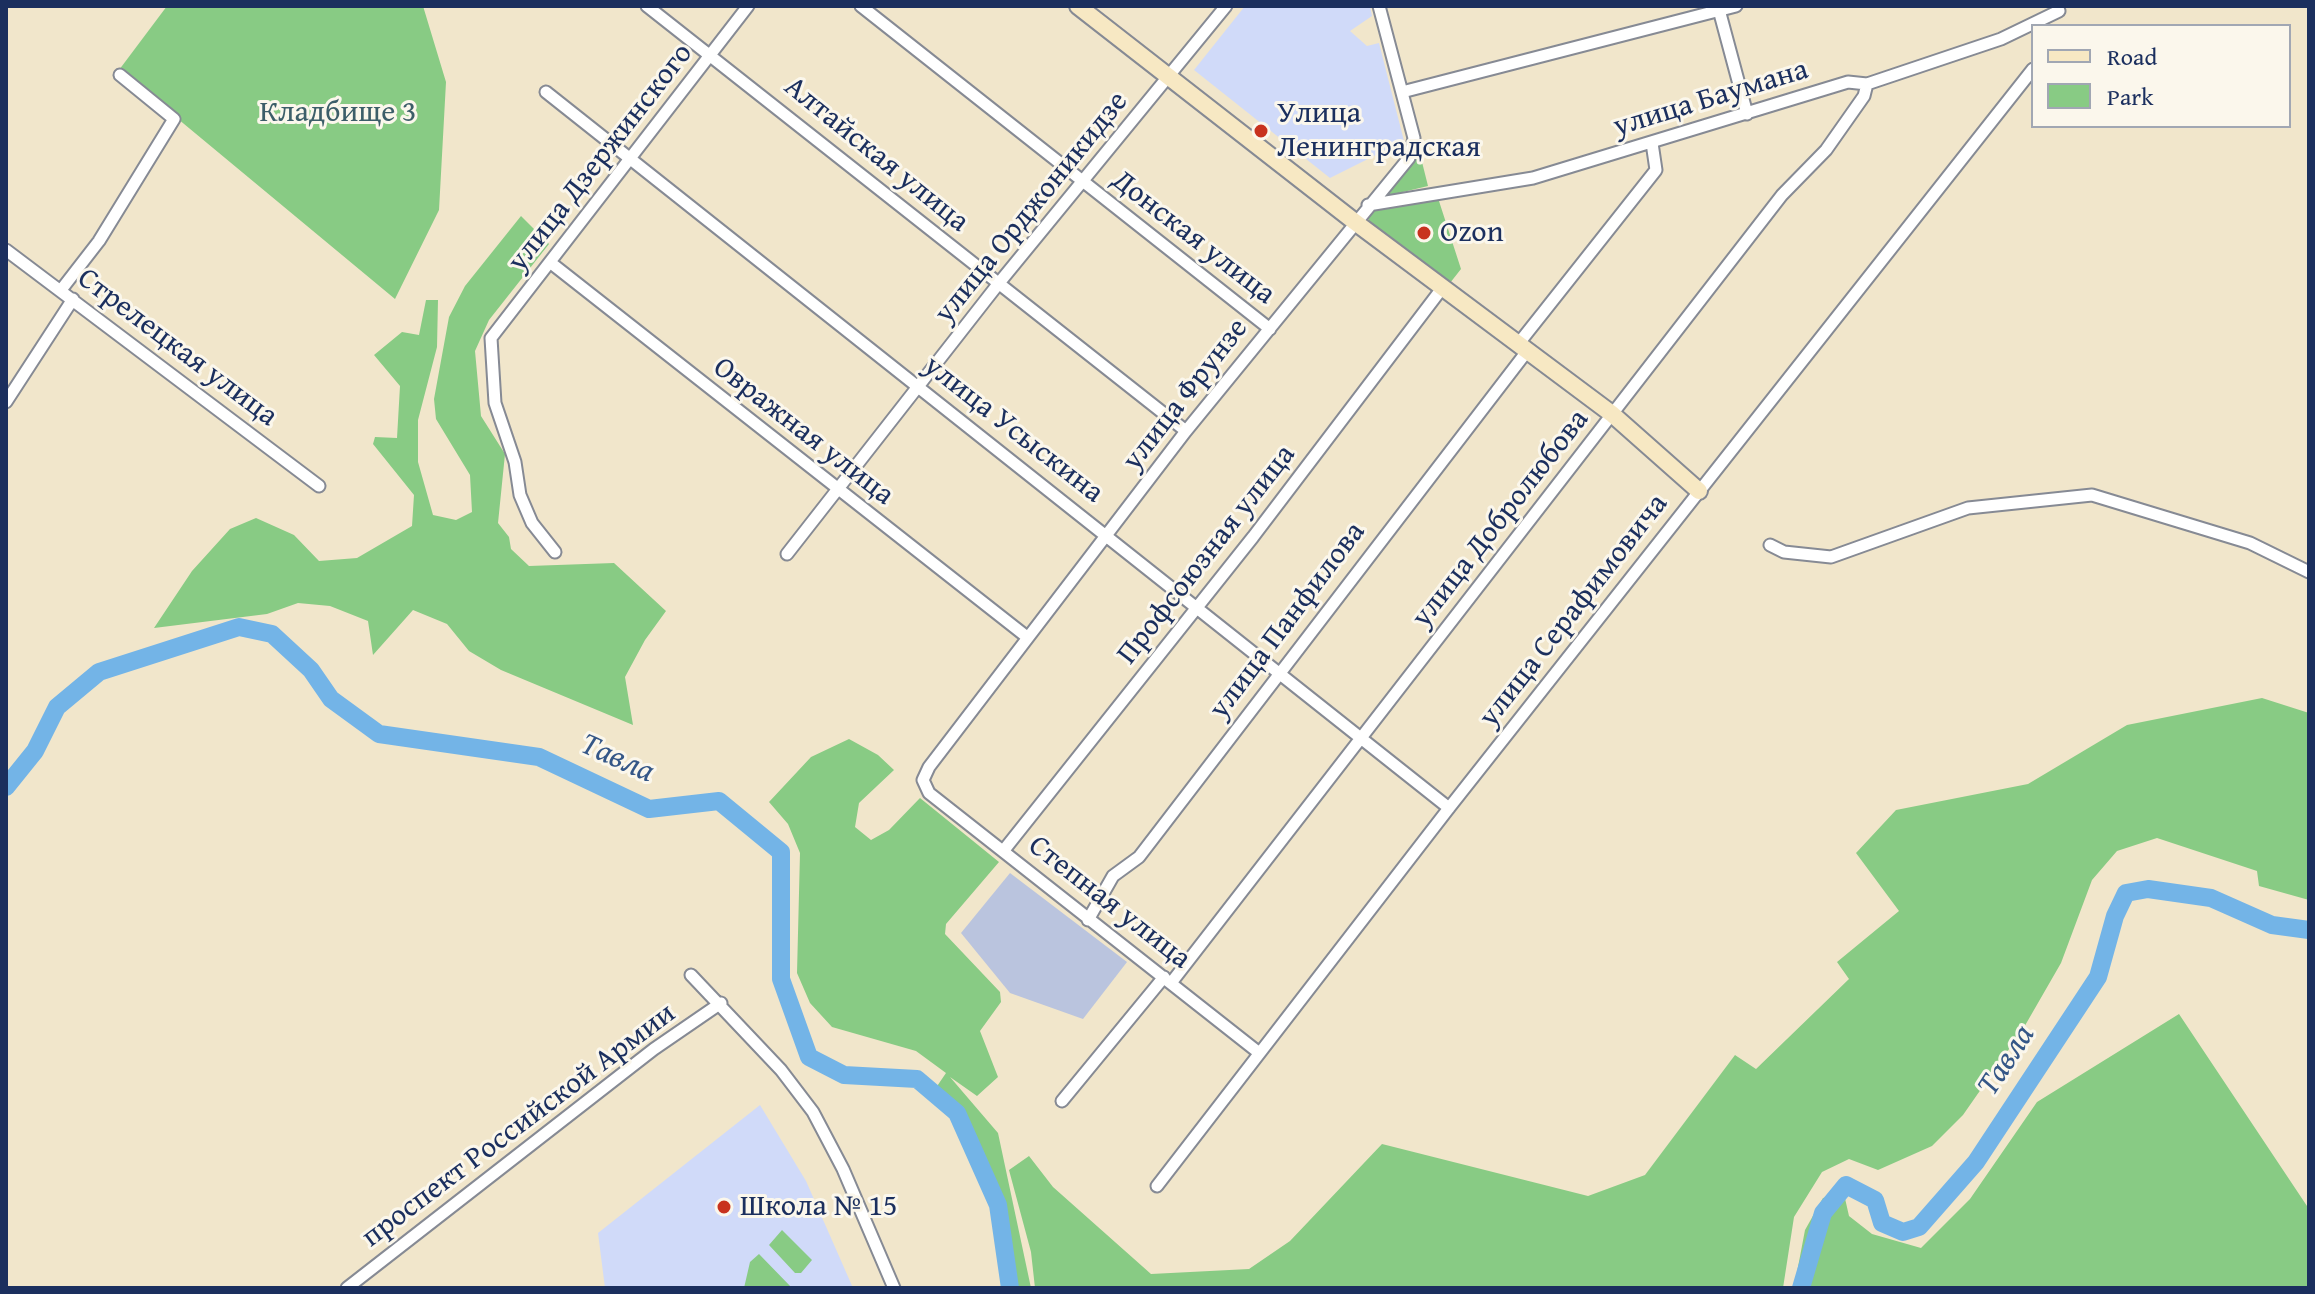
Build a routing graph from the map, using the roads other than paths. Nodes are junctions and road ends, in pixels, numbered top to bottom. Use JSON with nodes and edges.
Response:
{"nodes":[{"id":1,"x":647,"y":6,"type":"edge"},
{"id":2,"x":748,"y":6,"type":"edge"},
{"id":3,"x":861,"y":6,"type":"edge"},
{"id":4,"x":1078,"y":6,"type":"edge"},
{"id":5,"x":1226,"y":6,"type":"edge"},
{"id":6,"x":1379,"y":6,"type":"edge"},
{"id":7,"x":1736,"y":6,"type":"edge"},
{"id":8,"x":1718,"y":8,"type":"edge"},
{"id":9,"x":2058,"y":9,"type":"edge"},
{"id":10,"x":711,"y":54,"type":"junction"},
{"id":11,"x":2031,"y":72,"type":"edge"},
{"id":12,"x":120,"y":75,"type":"dead end"},
{"id":13,"x":1169,"y":77,"type":"junction"},
{"id":14,"x":1867,"y":84,"type":"junction"},
{"id":15,"x":546,"y":92,"type":"dead end"},
{"id":16,"x":1402,"y":92,"type":"junction"},
{"id":17,"x":1747,"y":114,"type":"junction"},
{"id":18,"x":1652,"y":143,"type":"junction"},
{"id":19,"x":629,"y":159,"type":"junction"},
{"id":20,"x":1084,"y":182,"type":"junction"},
{"id":21,"x":1368,"y":205,"type":"junction"},
{"id":22,"x":1355,"y":222,"type":"junction"},
{"id":23,"x":6,"y":250,"type":"edge"},
{"id":24,"x":551,"y":263,"type":"junction"},
{"id":25,"x":999,"y":283,"type":"junction"},
{"id":26,"x":1443,"y":287,"type":"junction"},
{"id":27,"x":61,"y":290,"type":"junction"},
{"id":28,"x":73,"y":299,"type":"junction"},
{"id":29,"x":1270,"y":329,"type":"junction"},
{"id":30,"x":1523,"y":346,"type":"junction"},
{"id":31,"x":918,"y":386,"type":"junction"},
{"id":32,"x":6,"y":402,"type":"edge"},
{"id":33,"x":1612,"y":414,"type":"junction"},
{"id":34,"x":1186,"y":431,"type":"junction"},
{"id":35,"x":319,"y":486,"type":"dead end"},
{"id":36,"x":838,"y":490,"type":"junction"},
{"id":37,"x":1699,"y":491,"type":"junction"},
{"id":38,"x":1108,"y":535,"type":"junction"},
{"id":39,"x":1770,"y":545,"type":"dead end"},
{"id":40,"x":555,"y":552,"type":"dead end"},
{"id":41,"x":787,"y":554,"type":"dead end"},
{"id":42,"x":2309,"y":572,"type":"edge"},
{"id":43,"x":1197,"y":605,"type":"junction"},
{"id":44,"x":1027,"y":637,"type":"junction"},
{"id":45,"x":1279,"y":670,"type":"junction"},
{"id":46,"x":1362,"y":739,"type":"junction"},
{"id":47,"x":929,"y":793,"type":"joint"},
{"id":48,"x":1449,"y":808,"type":"junction"},
{"id":49,"x":1004,"y":850,"type":"junction"},
{"id":50,"x":1088,"y":920,"type":"junction"},
{"id":51,"x":691,"y":975,"type":"dead end"},
{"id":52,"x":1168,"y":980,"type":"junction"},
{"id":53,"x":721,"y":1003,"type":"junction"},
{"id":54,"x":1258,"y":1052,"type":"junction"},
{"id":55,"x":1062,"y":1101,"type":"dead end"},
{"id":56,"x":1157,"y":1186,"type":"dead end"},
{"id":57,"x":347,"y":1288,"type":"edge"},
{"id":58,"x":894,"y":1288,"type":"edge"}],
"edges":[{"from":1,"to":10,"type":"street","name":"Алтайская улица"},
{"from":2,"to":10,"type":"street","name":"улица Дзержинского"},
{"from":3,"to":20,"type":"street","name":"Донская улица"},
{"from":4,"to":13,"type":"street"},
{"from":5,"to":13,"type":"street","name":"улица Орджоникидзе"},
{"from":6,"to":16,"type":"street","name":"улица Фрунзе"},
{"from":7,"to":8,"type":"street"},
{"from":8,"to":16,"type":"street"},
{"from":8,"to":17,"type":"street"},
{"from":9,"to":14,"type":"street","name":"улица Баумана"},
{"from":10,"to":19,"type":"street","name":"улица Дзержинского"},
{"from":10,"to":25,"type":"street","name":"Алтайская улица"},
{"from":11,"to":37,"type":"street","name":"улица Серафимовича"},
{"from":12,"to":27,"type":"street"},
{"from":13,"to":20,"type":"street","name":"улица Орджоникидзе"},
{"from":13,"to":22,"type":"street"},
{"from":14,"to":17,"type":"street","name":"улица Баумана"},
{"from":14,"to":33,"type":"street","name":"улица Добролюбова"},
{"from":15,"to":19,"type":"street","name":"улица Усыскина"},
{"from":16,"to":21,"type":"street","name":"улица Фрунзе"},
{"from":17,"to":18,"type":"street","name":"улица Баумана"},
{"from":18,"to":21,"type":"street","name":"улица Баумана"},
{"from":18,"to":30,"type":"street","name":"улица Панфилова"},
{"from":19,"to":24,"type":"street","name":"улица Дзержинского"},
{"from":19,"to":31,"type":"street","name":"улица Усыскина"},
{"from":20,"to":25,"type":"street","name":"улица Орджоникидзе"},
{"from":20,"to":29,"type":"street","name":"Донская улица"},
{"from":21,"to":22,"type":"street","name":"улица Фрунзе"},
{"from":22,"to":26,"type":"street"},
{"from":22,"to":29,"type":"street","name":"улица Фрунзе"},
{"from":23,"to":27,"type":"street","name":"Стрелецкая улица"},
{"from":24,"to":36,"type":"street","name":"Овражная улица"},
{"from":24,"to":40,"type":"street","name":"улица Дзержинского"},
{"from":25,"to":31,"type":"street","name":"улица Орджоникидзе"},
{"from":25,"to":34,"type":"street","name":"Алтайская улица"},
{"from":26,"to":30,"type":"street"},
{"from":26,"to":43,"type":"street","name":"Профсоюзная улица"},
{"from":27,"to":28,"type":"street","name":"Стрелецкая улица"},
{"from":28,"to":32,"type":"street"},
{"from":28,"to":35,"type":"street","name":"Стрелецкая улица"},
{"from":29,"to":34,"type":"street","name":"улица Фрунзе"},
{"from":30,"to":33,"type":"street"},
{"from":30,"to":45,"type":"street","name":"улица Панфилова"},
{"from":31,"to":36,"type":"street","name":"улица Орджоникидзе"},
{"from":31,"to":38,"type":"street","name":"улица Усыскина"},
{"from":33,"to":37,"type":"street"},
{"from":33,"to":46,"type":"street","name":"улица Добролюбова"},
{"from":34,"to":38,"type":"street","name":"улица Фрунзе"},
{"from":36,"to":41,"type":"street","name":"улица Орджоникидзе"},
{"from":36,"to":44,"type":"street","name":"Овражная улица"},
{"from":37,"to":48,"type":"street","name":"улица Серафимовича"},
{"from":38,"to":43,"type":"street","name":"улица Усыскина"},
{"from":38,"to":44,"type":"street","name":"улица Фрунзе"},
{"from":39,"to":42,"type":"street"},
{"from":43,"to":45,"type":"street","name":"улица Усыскина"},
{"from":43,"to":49,"type":"street","name":"Профсоюзная улица"},
{"from":44,"to":47,"type":"street","name":"улица Фрунзе"},
{"from":45,"to":46,"type":"street","name":"улица Усыскина"},
{"from":45,"to":50,"type":"street","name":"улица Панфилова"},
{"from":46,"to":48,"type":"street","name":"улица Усыскина"},
{"from":46,"to":52,"type":"street","name":"улица Добролюбова"},
{"from":47,"to":49,"type":"street","name":"Степная улица"},
{"from":48,"to":54,"type":"street","name":"улица Серафимовича"},
{"from":49,"to":50,"type":"street","name":"Степная улица"},
{"from":50,"to":52,"type":"street","name":"Степная улица"},
{"from":51,"to":53,"type":"street"},
{"from":52,"to":54,"type":"street","name":"Степная улица"},
{"from":52,"to":55,"type":"street","name":"улица Добролюбова"},
{"from":53,"to":57,"type":"street","name":"проспект Российской Армии"},
{"from":53,"to":58,"type":"street"},
{"from":54,"to":56,"type":"street","name":"улица Серафимовича"}]}
